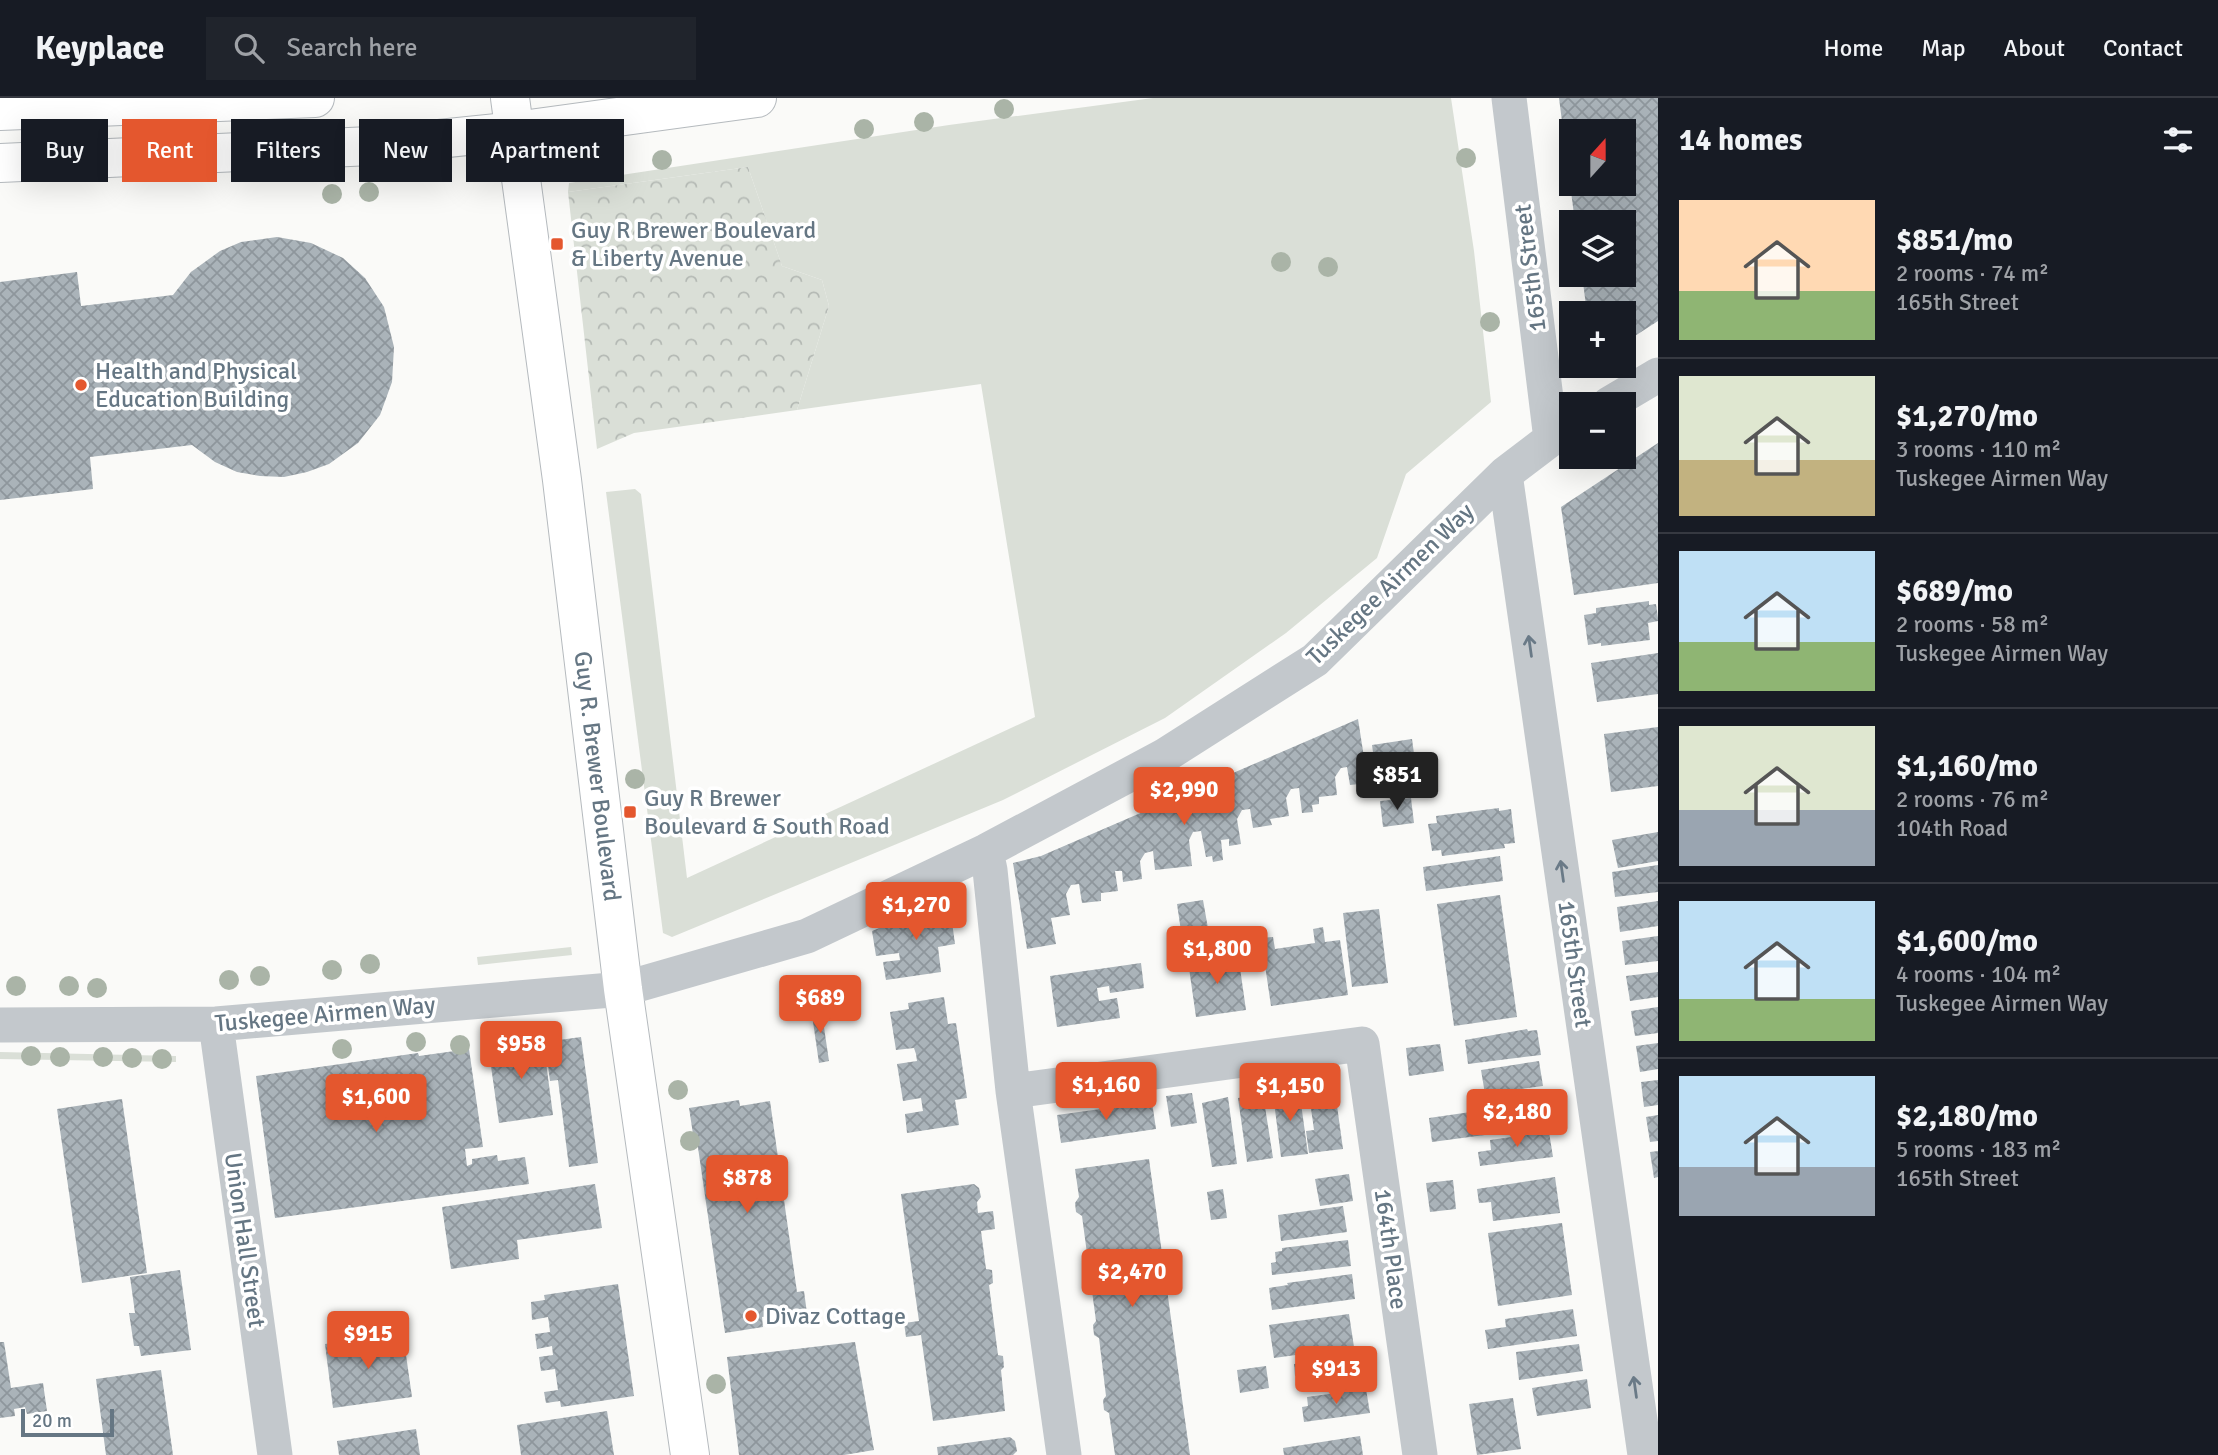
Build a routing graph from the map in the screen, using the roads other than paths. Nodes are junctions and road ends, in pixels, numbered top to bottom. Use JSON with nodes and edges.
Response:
{"nodes":[{"id":1,"x":316,"y":98,"type":"edge"},
{"id":2,"x":757,"y":98,"type":"edge"},
{"id":3,"x":1509,"y":98,"type":"edge"},
{"id":4,"x":0,"y":111,"type":"edge"},
{"id":5,"x":513,"y":115,"type":"edge"},
{"id":6,"x":0,"y":163,"type":"edge"},
{"id":7,"x":1658,"y":375,"type":"edge"},
{"id":8,"x":1629,"y":392,"type":"edge"},
{"id":9,"x":1559,"y":420,"type":"edge"},
{"id":10,"x":1559,"y":434,"type":"edge"},
{"id":11,"x":1506,"y":474,"type":"junction"},
{"id":12,"x":986,"y":851,"type":"junction"},
{"id":13,"x":624,"y":989,"type":"junction"},
{"id":14,"x":216,"y":1024,"type":"junction"},
{"id":15,"x":0,"y":1025,"type":"edge"},
{"id":16,"x":1013,"y":1091,"type":"junction"},
{"id":17,"x":275,"y":1455,"type":"edge"},
{"id":18,"x":690,"y":1455,"type":"edge"},
{"id":19,"x":1065,"y":1455,"type":"edge"},
{"id":20,"x":1420,"y":1455,"type":"edge"},
{"id":21,"x":1645,"y":1455,"type":"edge"}],
"edges":[{"from":1,"to":4,"type":"main road"},
{"from":2,"to":5,"type":"main road"},
{"from":3,"to":9,"type":"street","name":"165th Street"},
{"from":5,"to":6,"type":"main road"},
{"from":5,"to":13,"type":"main road","name":"Guy R. Brewer Boulevard"},
{"from":7,"to":8,"type":"street"},
{"from":10,"to":11,"type":"street","name":"Tuskegee Airmen Way"},
{"from":11,"to":12,"type":"street","name":"Tuskegee Airmen Way"},
{"from":21,"to":11,"type":"street","name":"165th Street","one_way":true},
{"from":12,"to":13,"type":"street","name":"Tuskegee Airmen Way"},
{"from":12,"to":16,"type":"street"},
{"from":13,"to":14,"type":"street","name":"Tuskegee Airmen Way"},
{"from":13,"to":18,"type":"main road","name":"Guy R. Brewer Boulevard"},
{"from":14,"to":15,"type":"street","name":"Tuskegee Airmen Way"},
{"from":14,"to":17,"type":"street","name":"Union Hall Street"},
{"from":16,"to":19,"type":"street"},
{"from":16,"to":20,"type":"street","name":"164th Place"}]}
